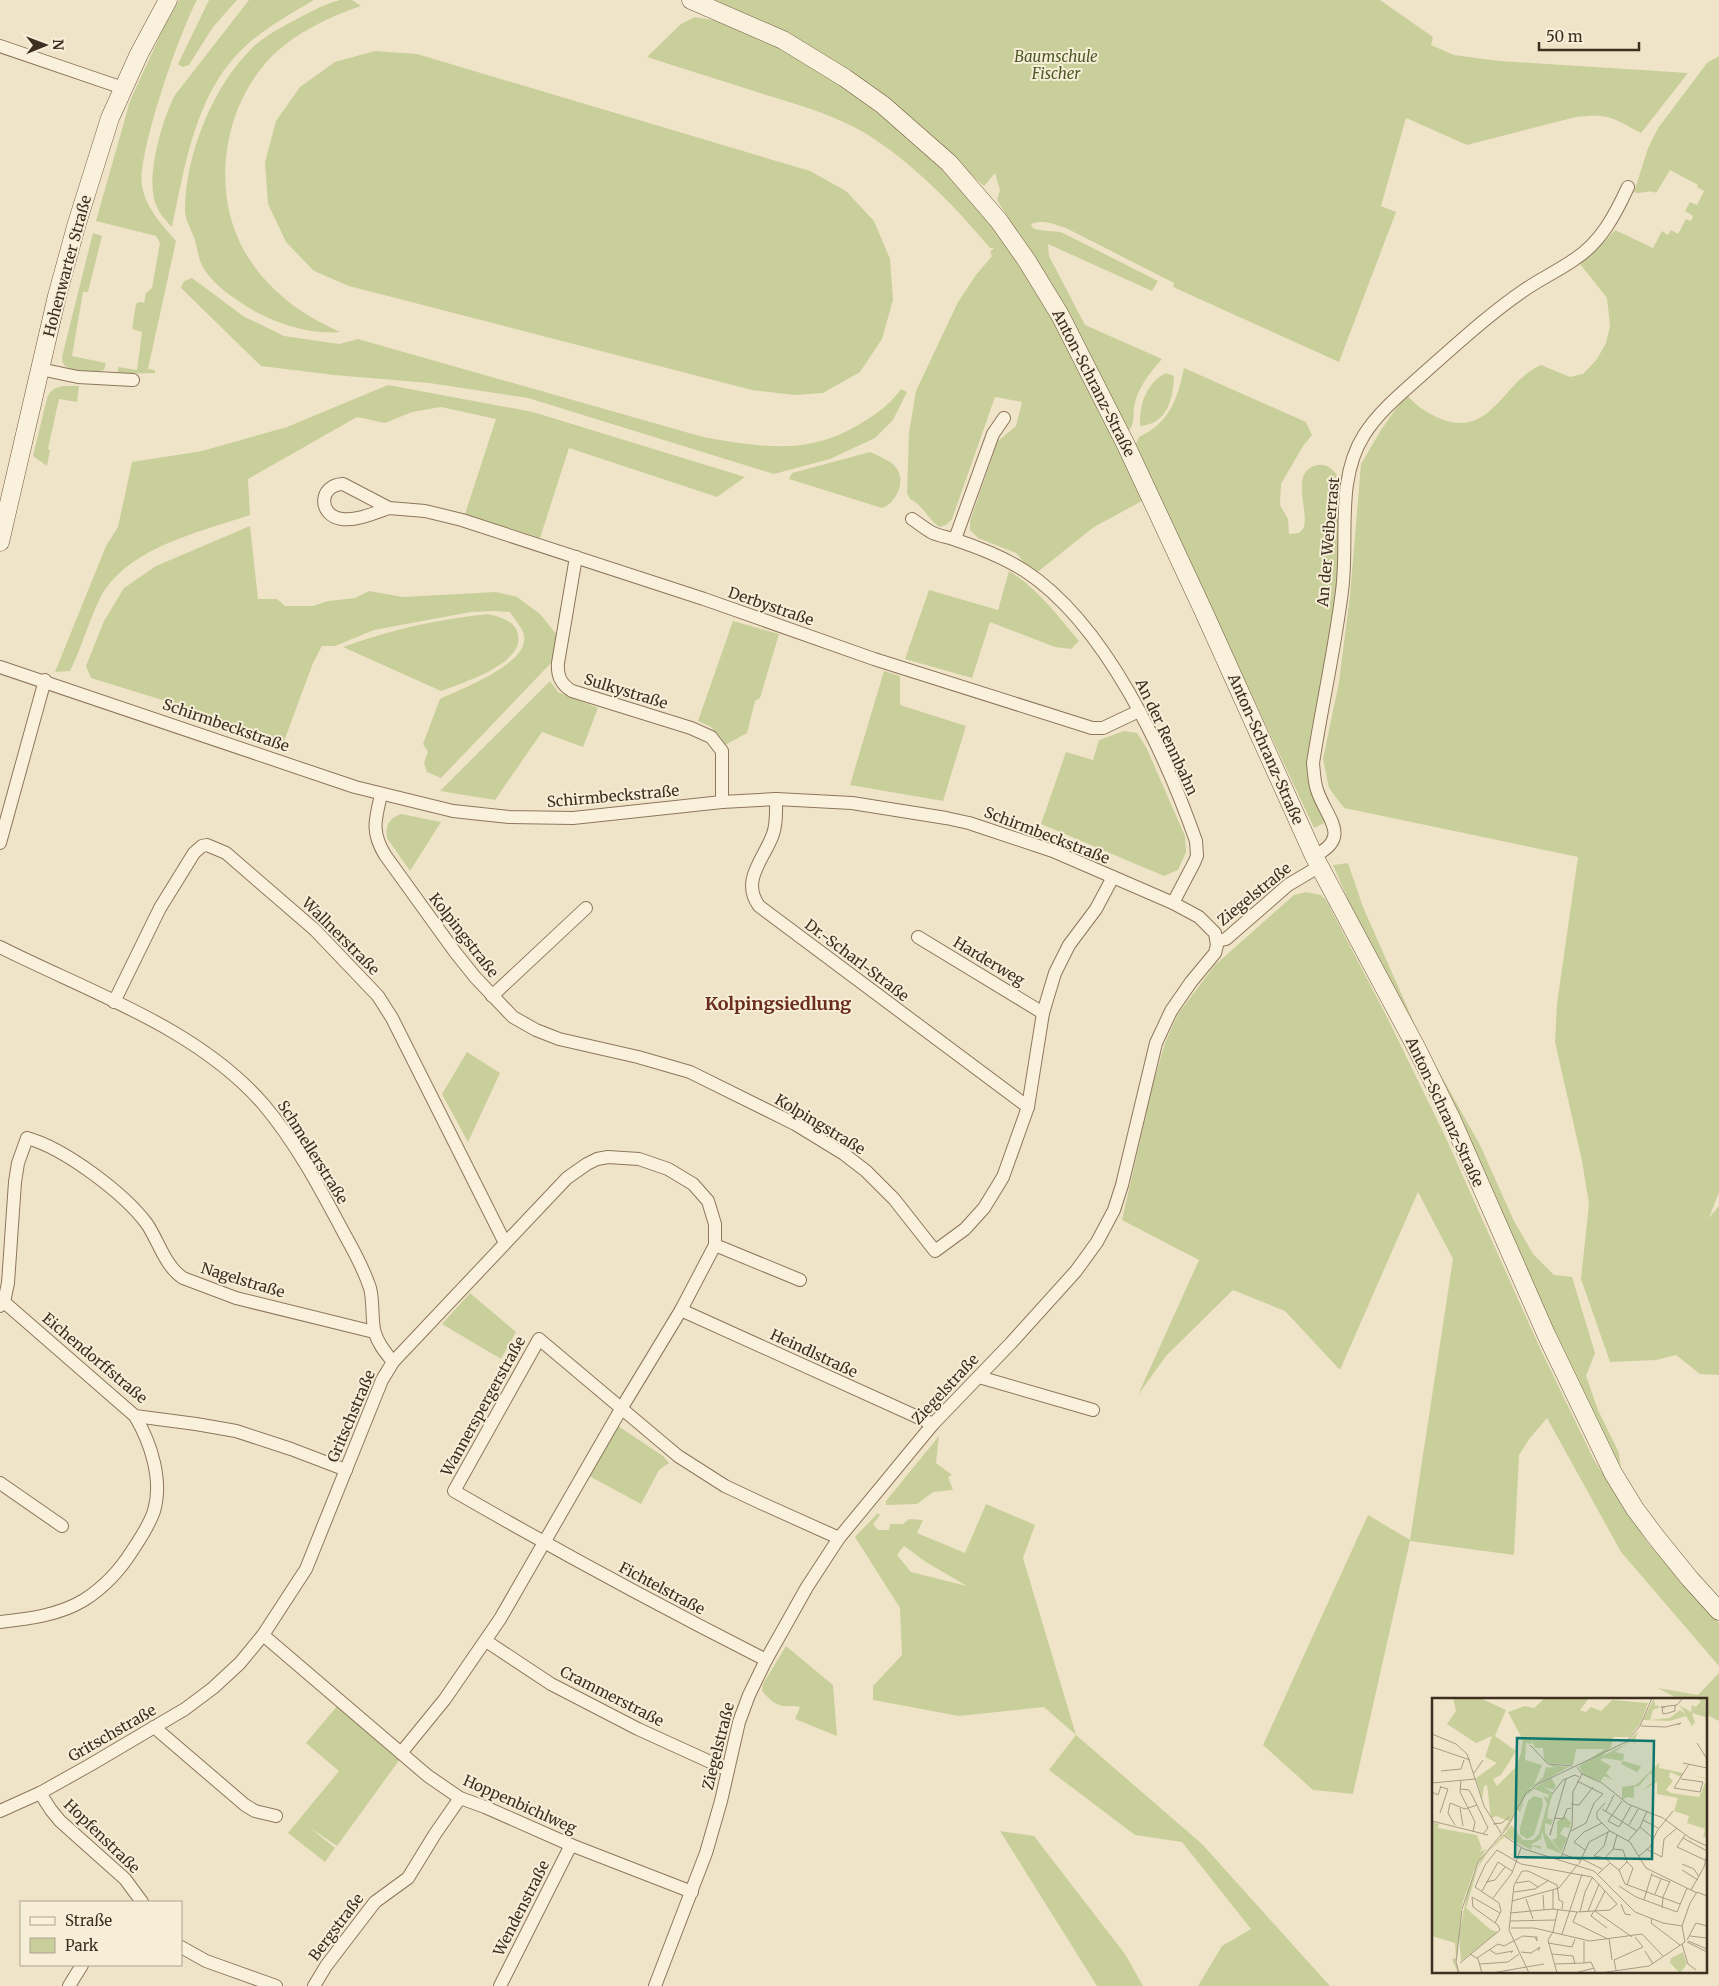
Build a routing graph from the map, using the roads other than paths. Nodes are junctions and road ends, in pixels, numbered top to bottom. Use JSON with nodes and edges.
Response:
{"nodes":[{"id":1,"x":168,"y":0,"type":"edge"},
{"id":2,"x":691,"y":0,"type":"edge"},
{"id":3,"x":0,"y":46,"type":"edge"},
{"id":4,"x":123,"y":88,"type":"junction"},
{"id":5,"x":1628,"y":187,"type":"dead end"},
{"id":6,"x":40,"y":369,"type":"junction"},
{"id":7,"x":133,"y":380,"type":"dead end"},
{"id":8,"x":1004,"y":418,"type":"dead end"},
{"id":9,"x":389,"y":508,"type":"dead end"},
{"id":10,"x":912,"y":519,"type":"dead end"},
{"id":11,"x":955,"y":540,"type":"junction"},
{"id":12,"x":0,"y":542,"type":"edge"},
{"id":13,"x":576,"y":557,"type":"junction"},
{"id":14,"x":0,"y":666,"type":"edge"},
{"id":15,"x":45,"y":680,"type":"junction"},
{"id":16,"x":1139,"y":711,"type":"junction"},
{"id":17,"x":381,"y":795,"type":"junction"},
{"id":18,"x":776,"y":799,"type":"junction"},
{"id":19,"x":722,"y":802,"type":"junction"},
{"id":20,"x":0,"y":843,"type":"edge"},
{"id":21,"x":1317,"y":861,"type":"junction"},
{"id":22,"x":1113,"y":877,"type":"junction"},
{"id":23,"x":1173,"y":903,"type":"junction"},
{"id":24,"x":586,"y":908,"type":"dead end"},
{"id":25,"x":918,"y":937,"type":"dead end"},
{"id":26,"x":1217,"y":941,"type":"junction"},
{"id":27,"x":0,"y":948,"type":"edge"},
{"id":28,"x":492,"y":996,"type":"junction"},
{"id":29,"x":114,"y":1002,"type":"junction"},
{"id":30,"x":1043,"y":1013,"type":"junction"},
{"id":31,"x":1028,"y":1107,"type":"junction"},
{"id":32,"x":15,"y":1182,"type":"joint"},
{"id":33,"x":505,"y":1243,"type":"junction"},
{"id":34,"x":715,"y":1245,"type":"junction"},
{"id":35,"x":800,"y":1280,"type":"dead end"},
{"id":36,"x":2,"y":1304,"type":"edge"},
{"id":37,"x":681,"y":1310,"type":"junction"},
{"id":38,"x":374,"y":1332,"type":"junction"},
{"id":39,"x":393,"y":1362,"type":"junction"},
{"id":40,"x":979,"y":1377,"type":"junction"},
{"id":41,"x":621,"y":1409,"type":"junction"},
{"id":42,"x":1093,"y":1410,"type":"dead end"},
{"id":43,"x":135,"y":1416,"type":"junction"},
{"id":44,"x":933,"y":1424,"type":"junction"},
{"id":45,"x":346,"y":1470,"type":"junction"},
{"id":46,"x":0,"y":1483,"type":"edge"},
{"id":47,"x":62,"y":1526,"type":"dead end"},
{"id":48,"x":839,"y":1538,"type":"junction"},
{"id":49,"x":544,"y":1543,"type":"junction"},
{"id":50,"x":1719,"y":1611,"type":"edge"},
{"id":51,"x":0,"y":1622,"type":"edge"},
{"id":52,"x":263,"y":1635,"type":"junction"},
{"id":53,"x":486,"y":1642,"type":"junction"},
{"id":54,"x":766,"y":1660,"type":"junction"},
{"id":55,"x":154,"y":1727,"type":"junction"},
{"id":56,"x":401,"y":1753,"type":"junction"},
{"id":57,"x":728,"y":1770,"type":"junction"},
{"id":58,"x":40,"y":1793,"type":"junction"},
{"id":59,"x":460,"y":1798,"type":"junction"},
{"id":60,"x":0,"y":1811,"type":"edge"},
{"id":61,"x":276,"y":1816,"type":"dead end"},
{"id":62,"x":571,"y":1845,"type":"junction"},
{"id":63,"x":692,"y":1892,"type":"junction"},
{"id":64,"x":137,"y":1901,"type":"edge"},
{"id":65,"x":182,"y":1948,"type":"edge"},
{"id":66,"x":81,"y":1966,"type":"edge"},
{"id":67,"x":69,"y":1986,"type":"edge"},
{"id":68,"x":276,"y":1986,"type":"edge"},
{"id":69,"x":314,"y":1986,"type":"edge"},
{"id":70,"x":500,"y":1986,"type":"edge"},
{"id":71,"x":655,"y":1986,"type":"edge"}],
"edges":[{"from":1,"to":4,"type":"main road","name":"Hohenwarter Straße"},
{"from":2,"to":21,"type":"main road","name":"Anton-Schranz-Straße"},
{"from":3,"to":4,"type":"street"},
{"from":4,"to":6,"type":"main road","name":"Hohenwarter Straße"},
{"from":5,"to":21,"type":"street","name":"An der Weiberrast"},
{"from":6,"to":7,"type":"street"},
{"from":6,"to":12,"type":"main road","name":"Hohenwarter Straße"},
{"from":8,"to":11,"type":"street"},
{"from":9,"to":13,"type":"street","name":"Derbystraße"},
{"from":10,"to":11,"type":"street","name":"An der Rennbahn"},
{"from":11,"to":16,"type":"street","name":"An der Rennbahn"},
{"from":13,"to":16,"type":"street","name":"Derbystraße"},
{"from":13,"to":19,"type":"street","name":"Sulkystraße"},
{"from":14,"to":15,"type":"street","name":"Schirmbeckstraße"},
{"from":15,"to":17,"type":"street","name":"Schirmbeckstraße"},
{"from":15,"to":20,"type":"street"},
{"from":16,"to":23,"type":"street","name":"An der Rennbahn"},
{"from":17,"to":19,"type":"street","name":"Schirmbeckstraße"},
{"from":17,"to":28,"type":"street","name":"Kolpingstraße"},
{"from":18,"to":19,"type":"street","name":"Schirmbeckstraße"},
{"from":18,"to":22,"type":"street","name":"Schirmbeckstraße"},
{"from":18,"to":31,"type":"street","name":"Dr.-Scharl-Straße"},
{"from":21,"to":26,"type":"street","name":"Ziegelstraße"},
{"from":21,"to":50,"type":"main road","name":"Anton-Schranz-Straße"},
{"from":22,"to":23,"type":"street","name":"Schirmbeckstraße"},
{"from":22,"to":30,"type":"street","name":"Kolpingstraße"},
{"from":23,"to":26,"type":"street","name":"Schirmbeckstraße"},
{"from":24,"to":28,"type":"street"},
{"from":25,"to":30,"type":"street","name":"Harderweg"},
{"from":26,"to":40,"type":"street","name":"Ziegelstraße"},
{"from":27,"to":29,"type":"street","name":"Schmellerstraße"},
{"from":28,"to":31,"type":"street","name":"Kolpingstraße"},
{"from":29,"to":33,"type":"street","name":"Wallnerstraße"},
{"from":29,"to":38,"type":"street","name":"Schmellerstraße"},
{"from":30,"to":31,"type":"street","name":"Kolpingstraße"},
{"from":32,"to":36,"type":"street","name":"Eichendorffstraße"},
{"from":32,"to":38,"type":"street","name":"Nagelstraße"},
{"from":33,"to":34,"type":"street","name":"Gritschstraße"},
{"from":33,"to":39,"type":"street","name":"Gritschstraße"},
{"from":34,"to":35,"type":"street"},
{"from":34,"to":37,"type":"street"},
{"from":36,"to":43,"type":"street","name":"Eichendorffstraße"},
{"from":37,"to":41,"type":"street"},
{"from":37,"to":44,"type":"street","name":"Heindlstraße"},
{"from":38,"to":39,"type":"street","name":"Schmellerstraße"},
{"from":39,"to":45,"type":"street","name":"Gritschstraße"},
{"from":40,"to":42,"type":"street"},
{"from":40,"to":44,"type":"street","name":"Ziegelstraße"},
{"from":41,"to":48,"type":"street"},
{"from":41,"to":49,"type":"street"},
{"from":41,"to":49,"type":"street","name":"Wannerspergerstraße"},
{"from":43,"to":45,"type":"street","name":"Eichendorffstraße"},
{"from":43,"to":51,"type":"street"},
{"from":44,"to":48,"type":"street","name":"Ziegelstraße"},
{"from":45,"to":52,"type":"street","name":"Gritschstraße"},
{"from":46,"to":47,"type":"street"},
{"from":48,"to":54,"type":"street","name":"Ziegelstraße"},
{"from":49,"to":53,"type":"street"},
{"from":49,"to":54,"type":"street","name":"Fichtelstraße"},
{"from":52,"to":55,"type":"street","name":"Gritschstraße"},
{"from":52,"to":56,"type":"street","name":"Hoppenbichlweg"},
{"from":53,"to":56,"type":"street"},
{"from":53,"to":57,"type":"street","name":"Crammerstraße"},
{"from":54,"to":57,"type":"street","name":"Ziegelstraße"},
{"from":55,"to":58,"type":"street","name":"Gritschstraße"},
{"from":55,"to":61,"type":"street"},
{"from":56,"to":59,"type":"street","name":"Hoppenbichlweg"},
{"from":57,"to":63,"type":"street","name":"Ziegelstraße"},
{"from":58,"to":60,"type":"street","name":"Gritschstraße"},
{"from":58,"to":64,"type":"street","name":"Hopfenstraße"},
{"from":59,"to":62,"type":"street","name":"Hoppenbichlweg"},
{"from":59,"to":69,"type":"street","name":"Bergstraße"},
{"from":62,"to":63,"type":"street","name":"Hoppenbichlweg"},
{"from":62,"to":70,"type":"street","name":"Wendenstraße"},
{"from":63,"to":71,"type":"street","name":"Ziegelstraße"},
{"from":65,"to":68,"type":"street"},
{"from":66,"to":67,"type":"street"}]}
